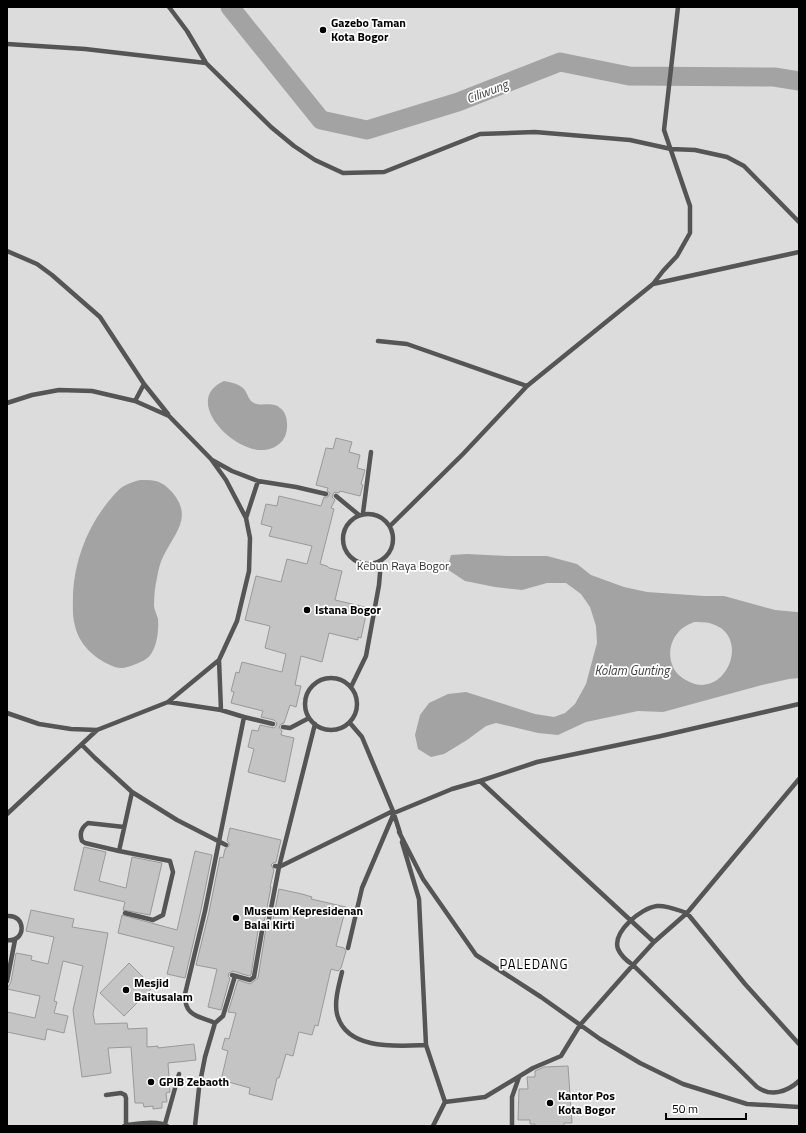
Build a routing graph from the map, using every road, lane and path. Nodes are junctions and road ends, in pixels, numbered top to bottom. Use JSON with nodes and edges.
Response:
{"nodes":[{"id":1,"x":168,"y":7,"type":"edge"},
{"id":2,"x":678,"y":7,"type":"edge"},
{"id":3,"x":7,"y":44,"type":"edge"},
{"id":4,"x":206,"y":63,"type":"junction"},
{"id":5,"x":671,"y":149,"type":"junction"},
{"id":6,"x":799,"y":222,"type":"edge"},
{"id":7,"x":7,"y":251,"type":"edge"},
{"id":8,"x":799,"y":252,"type":"edge"},
{"id":9,"x":653,"y":284,"type":"junction"},
{"id":10,"x":378,"y":341,"type":"dead end"},
{"id":11,"x":144,"y":384,"type":"junction"},
{"id":12,"x":527,"y":386,"type":"junction"},
{"id":13,"x":132,"y":400,"type":"junction"},
{"id":14,"x":7,"y":403,"type":"edge"},
{"id":15,"x":169,"y":416,"type":"junction"},
{"id":16,"x":372,"y":452,"type":"dead end"},
{"id":17,"x":210,"y":459,"type":"junction"},
{"id":18,"x":258,"y":481,"type":"junction"},
{"id":19,"x":326,"y":494,"type":"dead end"},
{"id":20,"x":336,"y":496,"type":"dead end"},
{"id":21,"x":361,"y":514,"type":"junction"},
{"id":22,"x":246,"y":518,"type":"junction"},
{"id":23,"x":390,"y":526,"type":"junction"},
{"id":24,"x":381,"y":561,"type":"junction"},
{"id":25,"x":219,"y":660,"type":"junction"},
{"id":26,"x":351,"y":687,"type":"junction"},
{"id":27,"x":168,"y":702,"type":"junction"},
{"id":28,"x":799,"y":704,"type":"edge"},
{"id":29,"x":221,"y":710,"type":"junction"},
{"id":30,"x":7,"y":712,"type":"edge"},
{"id":31,"x":244,"y":717,"type":"junction"},
{"id":32,"x":309,"y":718,"type":"junction"},
{"id":33,"x":350,"y":723,"type":"junction"},
{"id":34,"x":273,"y":724,"type":"dead end"},
{"id":35,"x":315,"y":724,"type":"junction"},
{"id":36,"x":283,"y":727,"type":"dead end"},
{"id":37,"x":97,"y":730,"type":"junction"},
{"id":38,"x":82,"y":745,"type":"junction"},
{"id":39,"x":799,"y":779,"type":"edge"},
{"id":40,"x":480,"y":781,"type":"junction"},
{"id":41,"x":132,"y":792,"type":"junction"},
{"id":42,"x":394,"y":812,"type":"junction"},
{"id":43,"x":7,"y":814,"type":"edge"},
{"id":44,"x":124,"y":827,"type":"junction"},
{"id":45,"x":399,"y":832,"type":"junction"},
{"id":46,"x":219,"y":842,"type":"junction"},
{"id":47,"x":226,"y":845,"type":"dead end"},
{"id":48,"x":119,"y":851,"type":"junction"},
{"id":49,"x":277,"y":867,"type":"junction"},
{"id":50,"x":205,"y":911,"type":"junction"},
{"id":51,"x":211,"y":912,"type":"dead end"},
{"id":52,"x":126,"y":913,"type":"dead end"},
{"id":53,"x":687,"y":913,"type":"junction"},
{"id":54,"x":7,"y":916,"type":"edge"},
{"id":55,"x":631,"y":920,"type":"junction"},
{"id":56,"x":7,"y":940,"type":"edge"},
{"id":57,"x":15,"y":940,"type":"junction"},
{"id":58,"x":654,"y":942,"type":"junction"},
{"id":59,"x":348,"y":948,"type":"dead end"},
{"id":60,"x":633,"y":965,"type":"junction"},
{"id":61,"x":342,"y":972,"type":"dead end"},
{"id":62,"x":7,"y":981,"type":"edge"},
{"id":63,"x":215,"y":1023,"type":"junction"},
{"id":64,"x":580,"y":1025,"type":"junction"},
{"id":65,"x":799,"y":1044,"type":"edge"},
{"id":66,"x":426,"y":1045,"type":"junction"},
{"id":67,"x":179,"y":1074,"type":"dead end"},
{"id":68,"x":519,"y":1077,"type":"junction"},
{"id":69,"x":799,"y":1081,"type":"edge"},
{"id":70,"x":106,"y":1095,"type":"dead end"},
{"id":71,"x":445,"y":1102,"type":"junction"},
{"id":72,"x":799,"y":1107,"type":"edge"},
{"id":73,"x":125,"y":1125,"type":"edge"},
{"id":74,"x":166,"y":1125,"type":"edge"},
{"id":75,"x":195,"y":1126,"type":"edge"},
{"id":76,"x":433,"y":1126,"type":"edge"},
{"id":77,"x":512,"y":1126,"type":"edge"}],
"edges":[{"from":1,"to":4,"type":"lane"},
{"from":2,"to":5,"type":"lane"},
{"from":3,"to":4,"type":"lane"},
{"from":4,"to":5,"type":"lane"},
{"from":5,"to":6,"type":"lane"},
{"from":5,"to":9,"type":"lane"},
{"from":7,"to":11,"type":"lane"},
{"from":8,"to":9,"type":"lane"},
{"from":9,"to":12,"type":"lane"},
{"from":10,"to":12,"type":"lane"},
{"from":11,"to":13,"type":"lane"},
{"from":11,"to":15,"type":"lane"},
{"from":12,"to":23,"type":"lane"},
{"from":13,"to":14,"type":"lane"},
{"from":13,"to":15,"type":"lane"},
{"from":15,"to":17,"type":"lane"},
{"from":16,"to":21,"type":"lane"},
{"from":17,"to":18,"type":"lane"},
{"from":17,"to":22,"type":"lane"},
{"from":18,"to":19,"type":"lane"},
{"from":18,"to":22,"type":"lane"},
{"from":20,"to":21,"type":"lane"},
{"from":21,"to":23,"type":"lane"},
{"from":21,"to":24,"type":"lane"},
{"from":22,"to":25,"type":"lane"},
{"from":23,"to":24,"type":"lane"},
{"from":24,"to":26,"type":"lane"},
{"from":25,"to":27,"type":"lane"},
{"from":25,"to":29,"type":"lane"},
{"from":26,"to":32,"type":"lane"},
{"from":26,"to":33,"type":"lane"},
{"from":27,"to":29,"type":"lane"},
{"from":27,"to":37,"type":"lane"},
{"from":28,"to":40,"type":"lane"},
{"from":29,"to":31,"type":"lane"},
{"from":30,"to":37,"type":"lane"},
{"from":31,"to":34,"type":"lane"},
{"from":31,"to":46,"type":"lane"},
{"from":32,"to":35,"type":"lane"},
{"from":32,"to":36,"type":"lane"},
{"from":33,"to":35,"type":"lane"},
{"from":33,"to":42,"type":"lane"},
{"from":35,"to":49,"type":"lane"},
{"from":37,"to":38,"type":"lane"},
{"from":38,"to":41,"type":"lane"},
{"from":38,"to":43,"type":"lane"},
{"from":39,"to":53,"type":"lane"},
{"from":40,"to":42,"type":"lane"},
{"from":40,"to":55,"type":"lane"},
{"from":41,"to":44,"type":"lane"},
{"from":41,"to":46,"type":"lane"},
{"from":42,"to":45,"type":"lane"},
{"from":42,"to":49,"type":"lane"},
{"from":42,"to":59,"type":"lane"},
{"from":44,"to":48,"type":"lane"},
{"from":44,"to":48,"type":"lane"},
{"from":45,"to":64,"type":"lane"},
{"from":45,"to":66,"type":"lane"},
{"from":46,"to":47,"type":"lane"},
{"from":46,"to":50,"type":"lane"},
{"from":48,"to":52,"type":"lane"},
{"from":49,"to":63,"type":"lane"},
{"from":50,"to":51,"type":"lane"},
{"from":50,"to":63,"type":"lane"},
{"from":53,"to":55,"type":"lane"},
{"from":53,"to":58,"type":"lane"},
{"from":53,"to":65,"type":"lane"},
{"from":54,"to":57,"type":"lane"},
{"from":55,"to":58,"type":"lane"},
{"from":55,"to":60,"type":"lane"},
{"from":56,"to":57,"type":"lane"},
{"from":57,"to":62,"type":"lane"},
{"from":58,"to":60,"type":"lane"},
{"from":60,"to":64,"type":"lane"},
{"from":60,"to":69,"type":"lane"},
{"from":61,"to":66,"type":"lane"},
{"from":63,"to":75,"type":"lane"},
{"from":64,"to":68,"type":"lane"},
{"from":64,"to":72,"type":"lane"},
{"from":66,"to":71,"type":"lane"},
{"from":67,"to":74,"type":"lane"},
{"from":68,"to":71,"type":"lane"},
{"from":68,"to":77,"type":"lane"},
{"from":70,"to":73,"type":"lane"},
{"from":71,"to":76,"type":"lane"},
{"from":73,"to":74,"type":"lane"}]}
